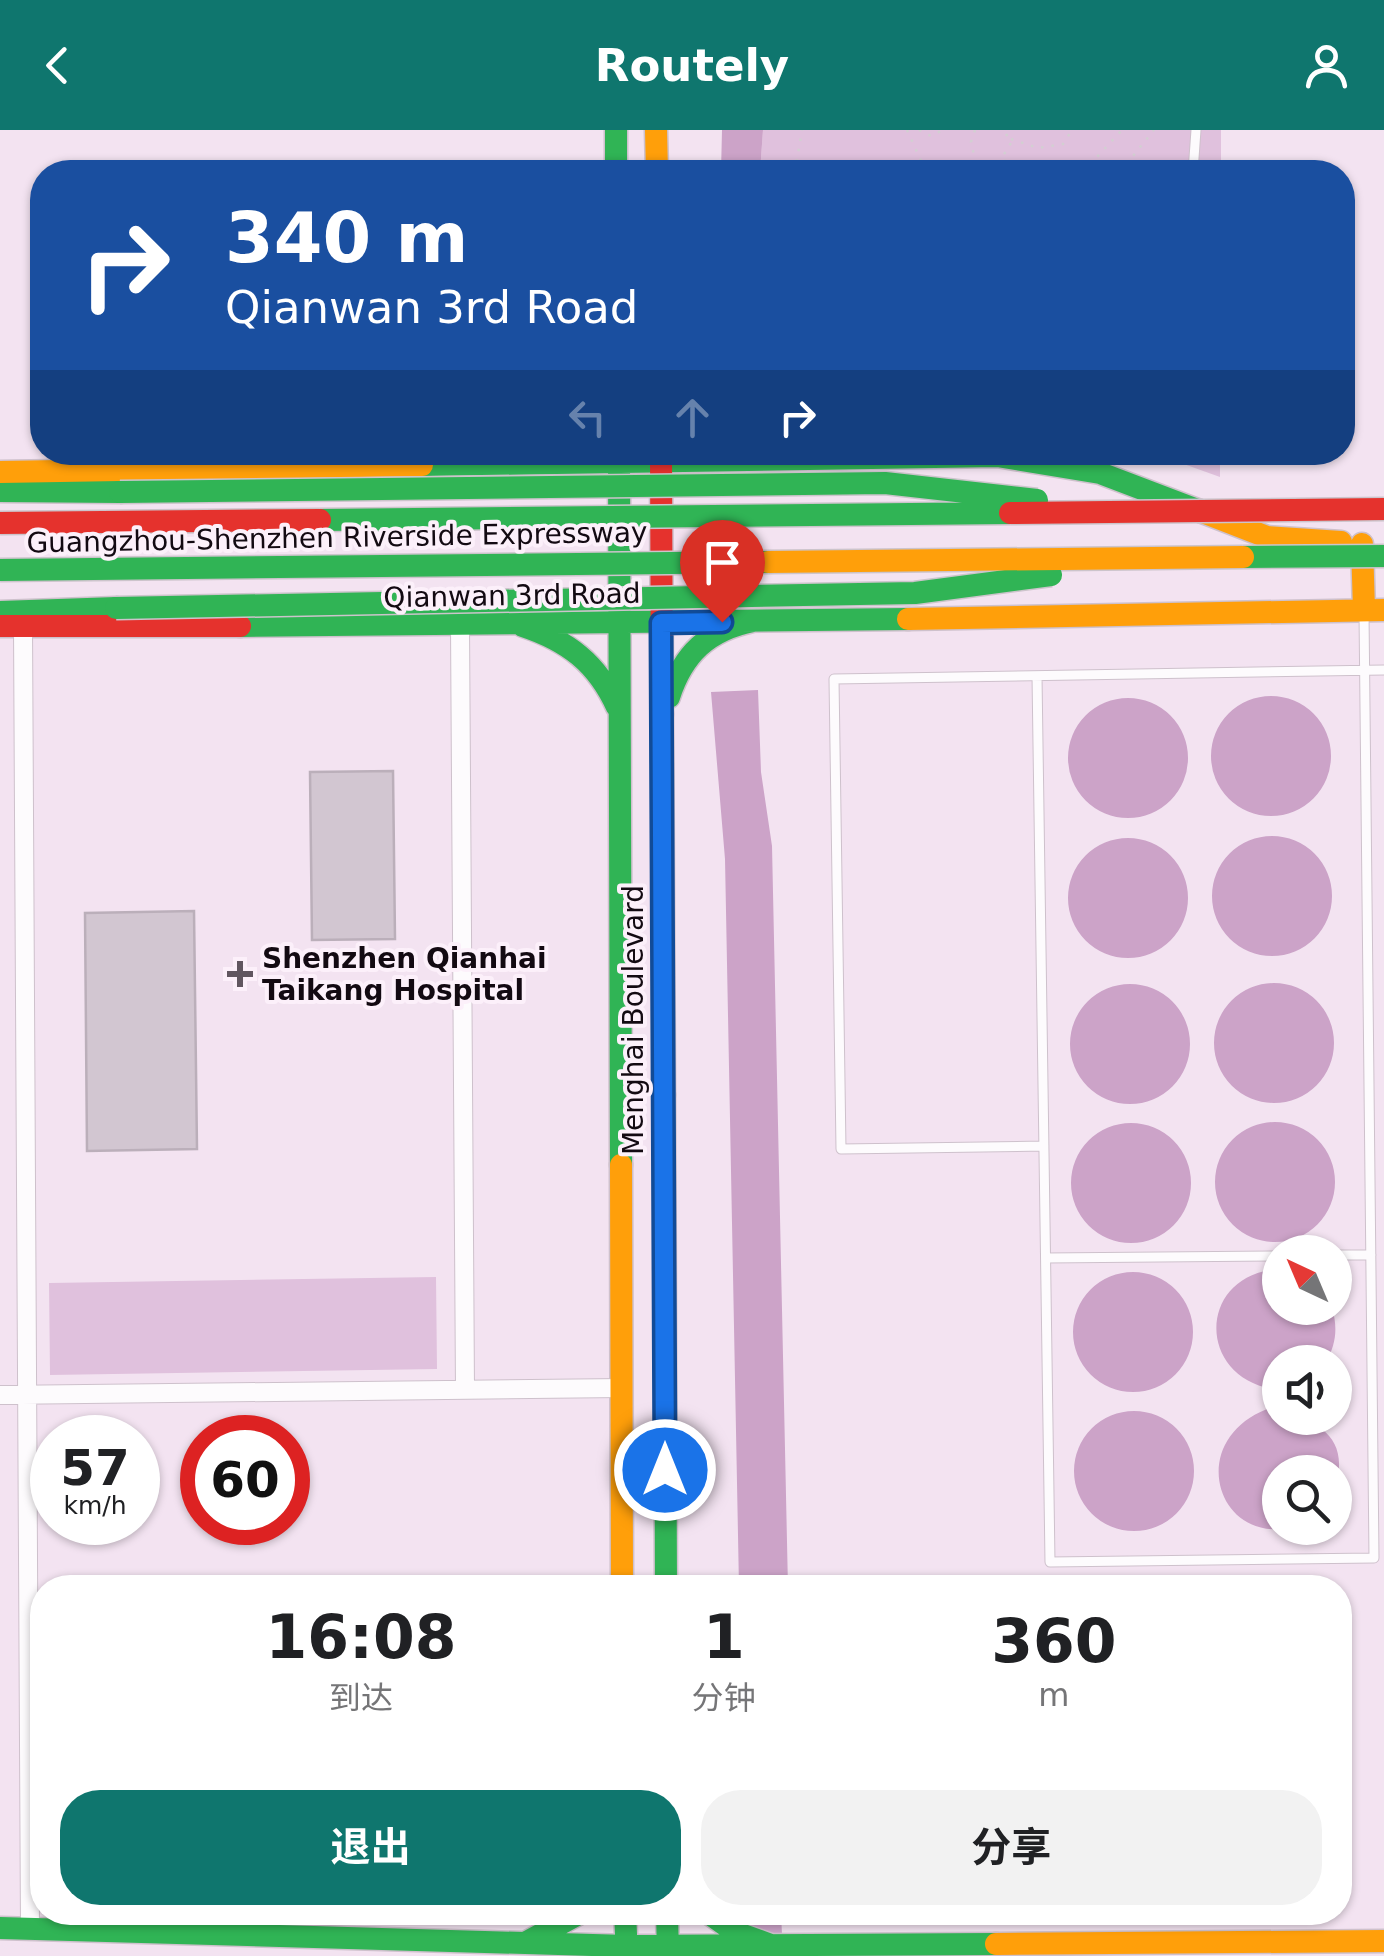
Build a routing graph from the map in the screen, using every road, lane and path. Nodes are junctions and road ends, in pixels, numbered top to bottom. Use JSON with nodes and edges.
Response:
{"nodes":[{"id":1,"x":616,"y":130,"type":"edge"},
{"id":2,"x":656,"y":130,"type":"edge"},
{"id":3,"x":802,"y":130,"type":"edge"},
{"id":4,"x":907,"y":130,"type":"edge"},
{"id":5,"x":919,"y":130,"type":"edge"},
{"id":6,"x":943,"y":130,"type":"edge"},
{"id":7,"x":975,"y":130,"type":"edge"},
{"id":8,"x":1004,"y":130,"type":"edge"},
{"id":9,"x":1072,"y":130,"type":"edge"},
{"id":10,"x":1122,"y":130,"type":"edge"},
{"id":11,"x":1154,"y":130,"type":"edge"},
{"id":12,"x":1196,"y":130,"type":"edge"},
{"id":13,"x":1011,"y":139,"type":"junction"},
{"id":14,"x":616,"y":160,"type":"edge"},
{"id":15,"x":656,"y":160,"type":"edge"},
{"id":16,"x":797,"y":160,"type":"edge"},
{"id":17,"x":921,"y":160,"type":"edge"},
{"id":18,"x":975,"y":160,"type":"edge"},
{"id":19,"x":1003,"y":160,"type":"edge"},
{"id":20,"x":1093,"y":160,"type":"edge"},
{"id":21,"x":1130,"y":160,"type":"edge"},
{"id":22,"x":1194,"y":160,"type":"edge"},
{"id":23,"x":360,"y":465,"type":"edge"},
{"id":24,"x":620,"y":465,"type":"edge"},
{"id":25,"x":661,"y":465,"type":"edge"},
{"id":26,"x":1075,"y":465,"type":"edge"},
{"id":27,"x":0,"y":472,"type":"edge"},
{"id":28,"x":0,"y":491,"type":"edge"},
{"id":29,"x":1384,"y":509,"type":"edge"},
{"id":30,"x":1139,"y":514,"type":"junction"},
{"id":31,"x":0,"y":523,"type":"edge"},
{"id":32,"x":1373,"y":541,"type":"edge"},
{"id":33,"x":1384,"y":556,"type":"edge"},
{"id":34,"x":1154,"y":560,"type":"junction"},
{"id":35,"x":0,"y":570,"type":"edge"},
{"id":36,"x":1374,"y":610,"type":"edge"},
{"id":37,"x":0,"y":612,"type":"edge"},
{"id":38,"x":753,"y":622,"type":"junction"},
{"id":39,"x":661,"y":623,"type":"junction"},
{"id":40,"x":621,"y":624,"type":"junction"},
{"id":41,"x":11,"y":626,"type":"edge"},
{"id":42,"x":460,"y":626,"type":"junction"},
{"id":43,"x":524,"y":626,"type":"junction"},
{"id":44,"x":1364,"y":670,"type":"junction"},
{"id":45,"x":1384,"y":670,"type":"edge"},
{"id":46,"x":1037,"y":676,"type":"junction"},
{"id":47,"x":622,"y":719,"type":"junction"},
{"id":48,"x":662,"y":726,"type":"junction"},
{"id":49,"x":1044,"y":1146,"type":"junction"},
{"id":50,"x":1352,"y":1255,"type":"edge"},
{"id":51,"x":1370,"y":1255,"type":"junction"},
{"id":52,"x":1262,"y":1256,"type":"edge"},
{"id":53,"x":1046,"y":1258,"type":"junction"},
{"id":54,"x":1371,"y":1316,"type":"junction"},
{"id":55,"x":1384,"y":1316,"type":"edge"},
{"id":56,"x":622,"y":1388,"type":"junction"},
{"id":57,"x":465,"y":1390,"type":"junction"},
{"id":58,"x":0,"y":1395,"type":"edge"},
{"id":59,"x":27,"y":1395,"type":"junction"},
{"id":60,"x":622,"y":1575,"type":"edge"},
{"id":61,"x":666,"y":1575,"type":"edge"},
{"id":62,"x":558,"y":1925,"type":"edge"},
{"id":63,"x":626,"y":1925,"type":"edge"},
{"id":64,"x":667,"y":1925,"type":"edge"},
{"id":65,"x":726,"y":1925,"type":"edge"},
{"id":66,"x":0,"y":1928,"type":"edge"},
{"id":67,"x":30,"y":1928,"type":"junction"},
{"id":68,"x":1384,"y":1941,"type":"edge"},
{"id":69,"x":527,"y":1942,"type":"junction"},
{"id":70,"x":771,"y":1945,"type":"junction"},
{"id":71,"x":627,"y":1951,"type":"edge"},
{"id":72,"x":668,"y":1951,"type":"edge"}],
"edges":[{"from":1,"to":14,"type":"main road"},
{"from":2,"to":15,"type":"main road"},
{"from":3,"to":16,"type":"path"},
{"from":4,"to":17,"type":"path"},
{"from":5,"to":6,"type":"path"},
{"from":7,"to":18,"type":"path"},
{"from":8,"to":13,"type":"path"},
{"from":9,"to":13,"type":"path"},
{"from":10,"to":20,"type":"path"},
{"from":11,"to":21,"type":"path"},
{"from":12,"to":22,"type":"lane"},
{"from":13,"to":19,"type":"path"},
{"from":23,"to":27,"type":"main road"},
{"from":24,"to":40,"type":"main road","name":"Menghai Boulevard"},
{"from":25,"to":39,"type":"main road","name":"Menghai Boulevard"},
{"from":26,"to":32,"type":"main road"},
{"from":28,"to":30,"type":"main road","bridge":true},
{"from":29,"to":30,"type":"main road","bridge":true},
{"from":30,"to":31,"type":"main road","name":"Guangzhou-Shenzhen Riverside Expressway","bridge":true},
{"from":32,"to":36,"type":"main road"},
{"from":33,"to":34,"type":"main road","bridge":true},
{"from":34,"to":35,"type":"main road","name":"Guangzhou-Shenzhen Riverside Expressway","bridge":true},
{"from":34,"to":37,"type":"main road","bridge":true},
{"from":36,"to":38,"type":"main road","name":"Qianwan 3rd Road"},
{"from":36,"to":44,"type":"lane"},
{"from":38,"to":39,"type":"main road","name":"Qianwan 3rd Road"},
{"from":38,"to":48,"type":"main road"},
{"from":39,"to":40,"type":"main road","name":"Qianwan 3rd Road"},
{"from":39,"to":48,"type":"main road","name":"Menghai Boulevard"},
{"from":40,"to":43,"type":"main road","name":"Qianwan 3rd Road"},
{"from":40,"to":47,"type":"main road","name":"Menghai Boulevard"},
{"from":41,"to":42,"type":"main road","name":"Qianwan 3rd Road"},
{"from":41,"to":59,"type":"street"},
{"from":42,"to":43,"type":"main road","name":"Qianwan 3rd Road"},
{"from":42,"to":57,"type":"street"},
{"from":43,"to":47,"type":"main road"},
{"from":44,"to":45,"type":"lane"},
{"from":44,"to":46,"type":"lane"},
{"from":44,"to":51,"type":"lane"},
{"from":46,"to":49,"type":"lane"},
{"from":46,"to":49,"type":"lane"},
{"from":47,"to":56,"type":"main road","name":"Menghai Boulevard"},
{"from":48,"to":61,"type":"main road","name":"Menghai Boulevard"},
{"from":49,"to":53,"type":"lane"},
{"from":50,"to":51,"type":"lane"},
{"from":51,"to":54,"type":"lane"},
{"from":52,"to":53,"type":"lane"},
{"from":53,"to":54,"type":"lane"},
{"from":54,"to":55,"type":"lane"},
{"from":56,"to":57,"type":"street"},
{"from":56,"to":60,"type":"main road","name":"Menghai Boulevard"},
{"from":57,"to":59,"type":"street"},
{"from":58,"to":59,"type":"street"},
{"from":59,"to":67,"type":"street"},
{"from":62,"to":69,"type":"main road"},
{"from":63,"to":71,"type":"main road"},
{"from":64,"to":72,"type":"main road"},
{"from":65,"to":70,"type":"main road"},
{"from":66,"to":67,"type":"main road"},
{"from":67,"to":69,"type":"main road"},
{"from":68,"to":70,"type":"main road"},
{"from":69,"to":71,"type":"main road"},
{"from":70,"to":72,"type":"main road"},
{"from":71,"to":72,"type":"main road"}]}
